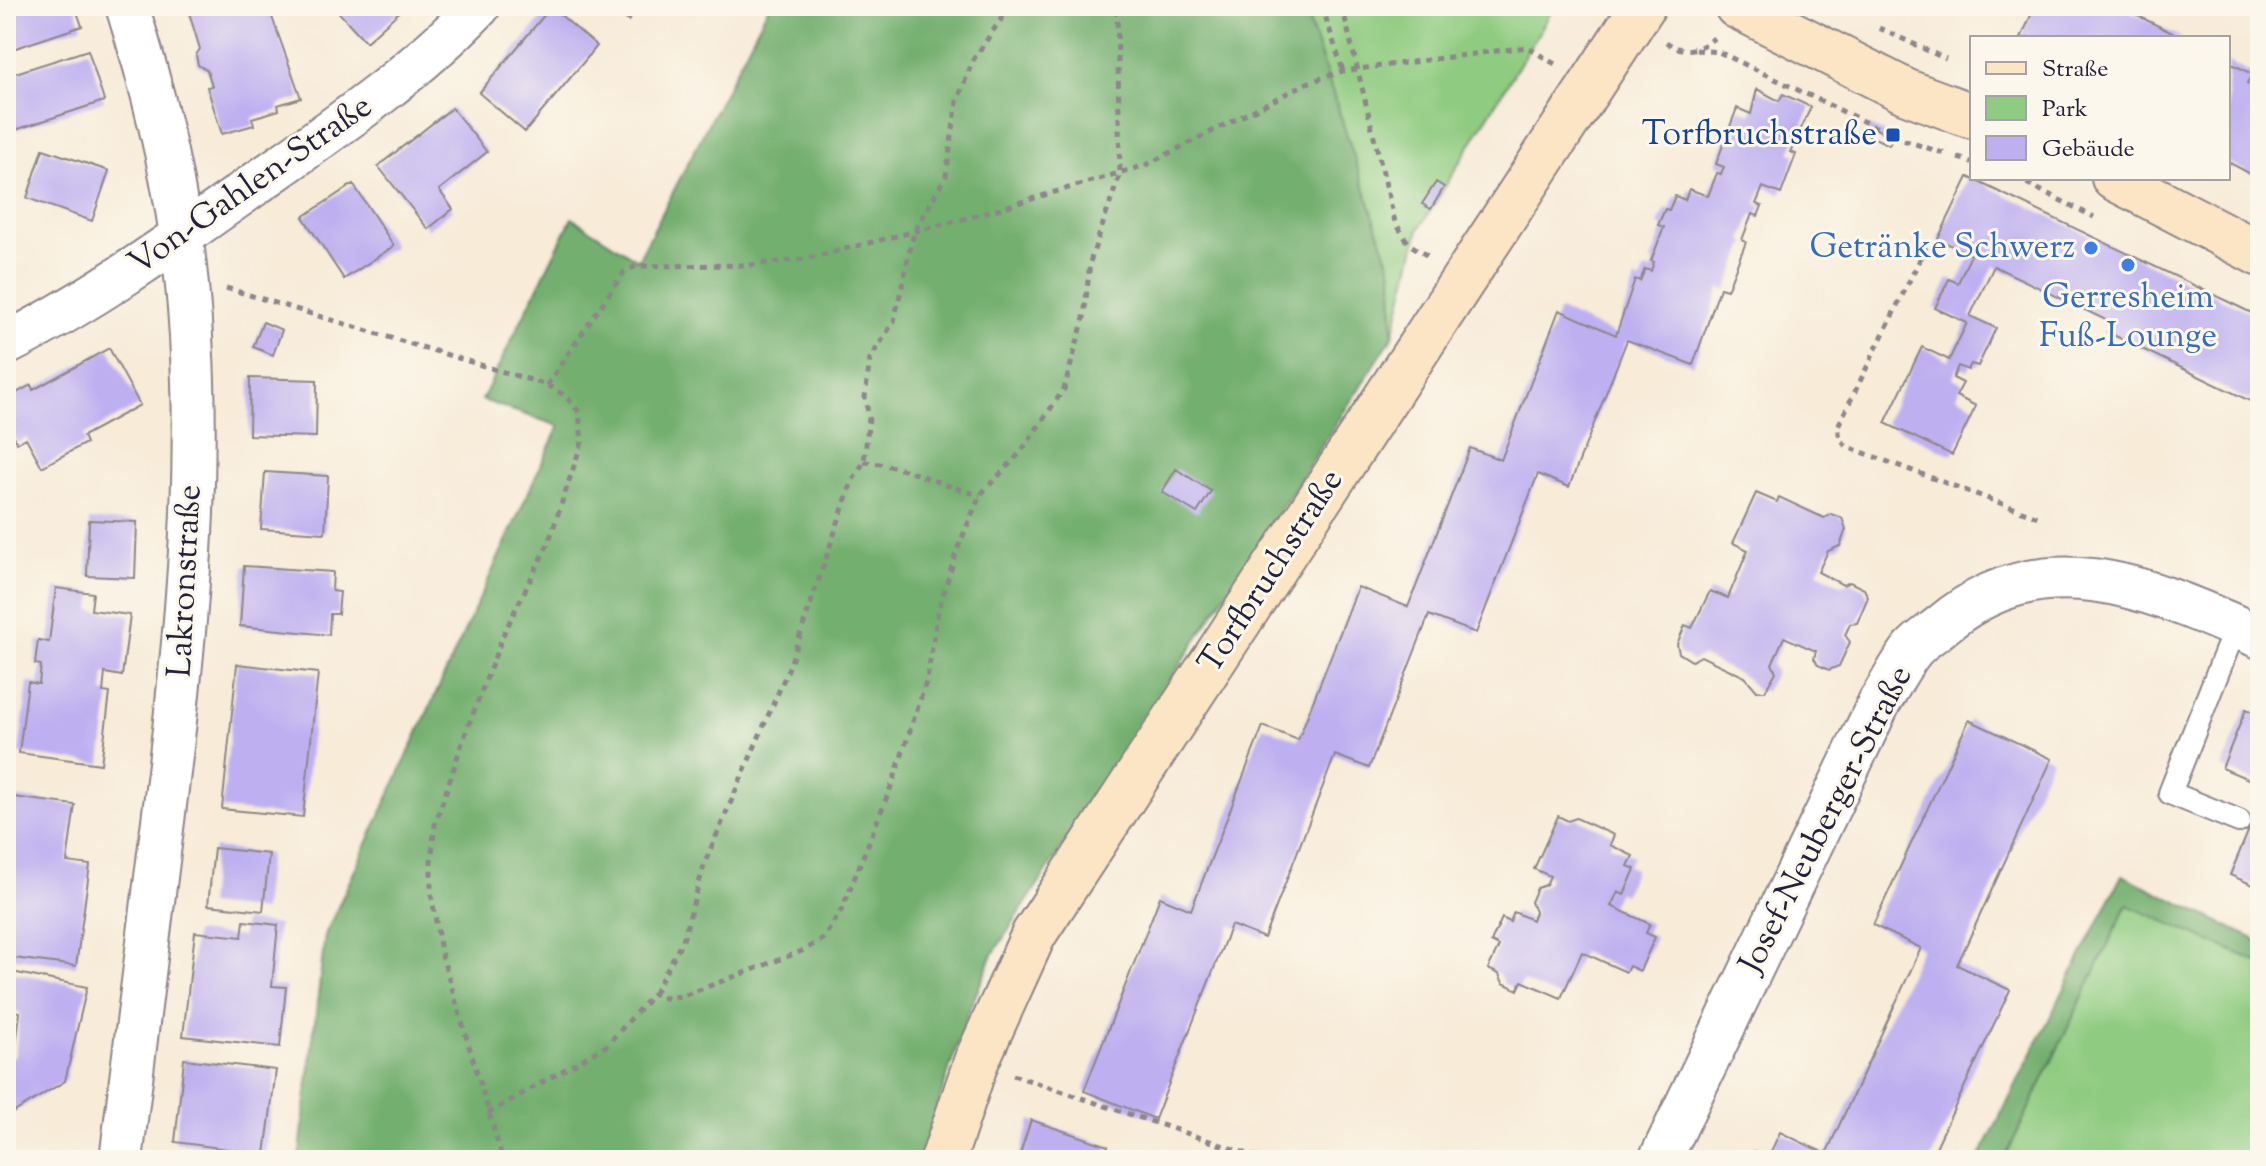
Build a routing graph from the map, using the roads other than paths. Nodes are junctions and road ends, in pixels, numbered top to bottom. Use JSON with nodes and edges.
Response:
{"nodes":[{"id":1,"x":127,"y":6,"type":"edge"},
{"id":2,"x":479,"y":6,"type":"edge"},
{"id":3,"x":1643,"y":6,"type":"edge"},
{"id":4,"x":1725,"y":23,"type":"edge"},
{"id":5,"x":1970,"y":115,"type":"edge"},
{"id":6,"x":2118,"y":180,"type":"edge"},
{"id":7,"x":181,"y":235,"type":"junction"},
{"id":8,"x":2260,"y":254,"type":"edge"},
{"id":9,"x":6,"y":344,"type":"edge"},
{"id":10,"x":2248,"y":631,"type":"edge"},
{"id":11,"x":2239,"y":821,"type":"dead end"},
{"id":12,"x":121,"y":1160,"type":"edge"},
{"id":13,"x":943,"y":1160,"type":"edge"},
{"id":14,"x":1660,"y":1160,"type":"edge"}],
"edges":[{"from":1,"to":7,"type":"street","name":"Lakronstraße"},
{"from":2,"to":7,"type":"street","name":"Von-Gahlen-Straße"},
{"from":3,"to":13,"type":"main road","name":"Torfbruchstraße"},
{"from":4,"to":5,"type":"main road"},
{"from":6,"to":8,"type":"main road"},
{"from":7,"to":9,"type":"street","name":"Von-Gahlen-Straße"},
{"from":7,"to":12,"type":"street","name":"Lakronstraße"},
{"from":10,"to":11,"type":"lane"},
{"from":10,"to":14,"type":"street","name":"Josef-Neuberger-Straße"}]}
